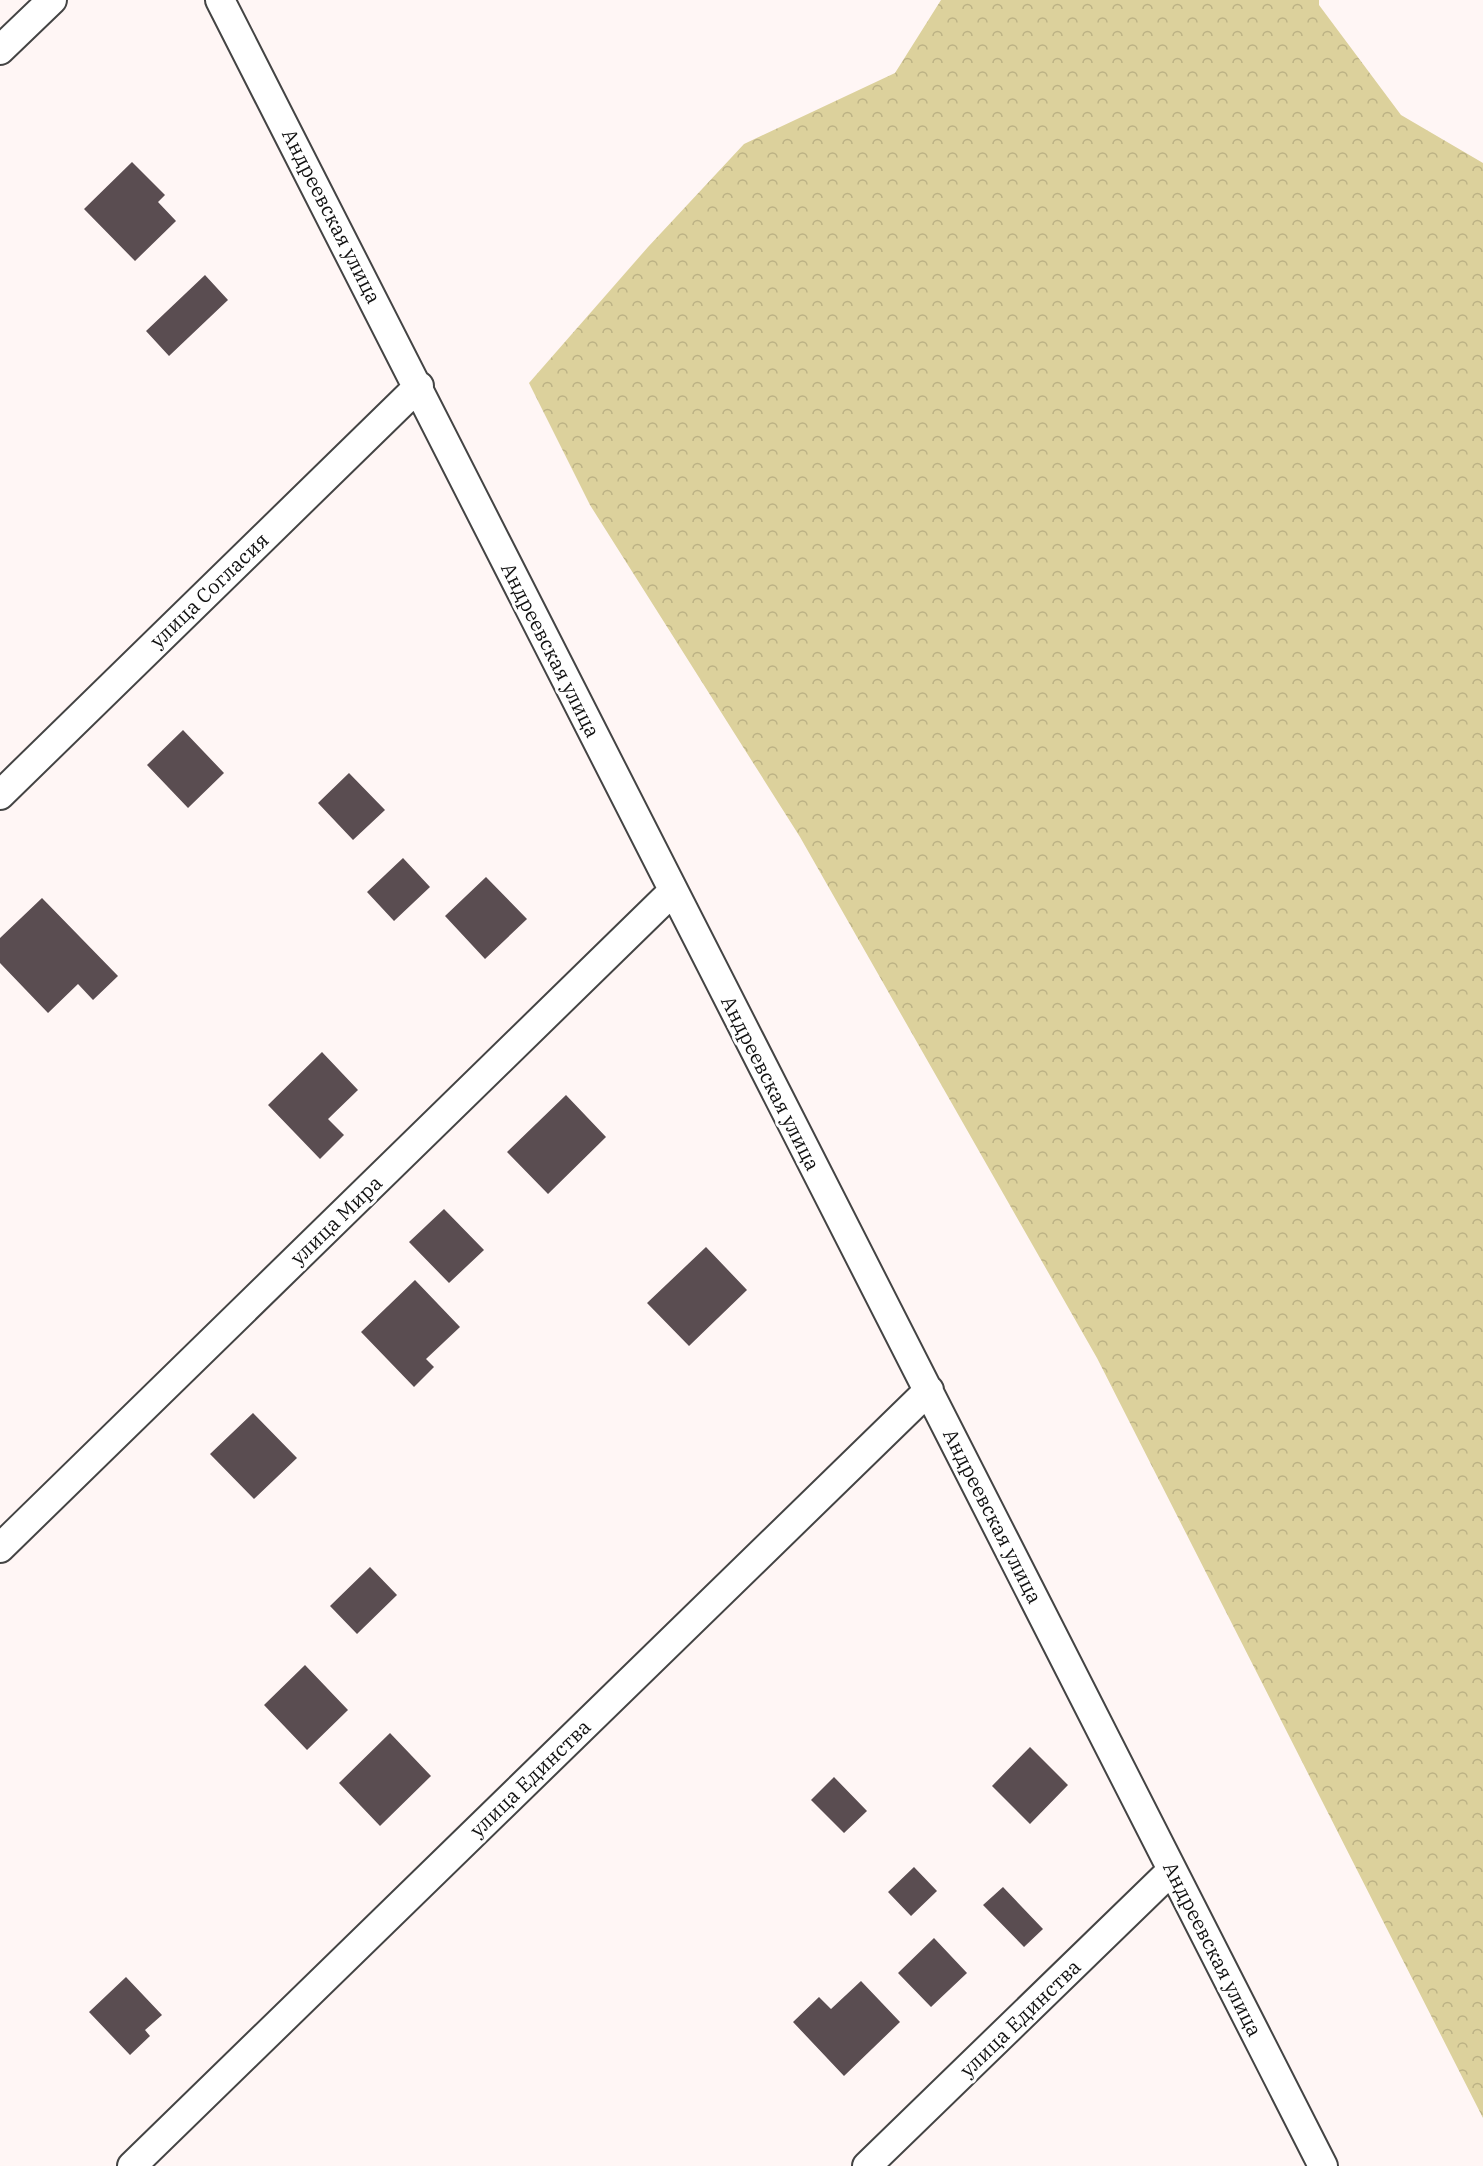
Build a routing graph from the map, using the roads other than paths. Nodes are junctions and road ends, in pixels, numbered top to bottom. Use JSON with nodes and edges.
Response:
{"nodes":[{"id":1,"x":51,"y":0,"type":"edge"},
{"id":2,"x":220,"y":0,"type":"edge"},
{"id":3,"x":0,"y":50,"type":"edge"},
{"id":4,"x":419,"y":386,"type":"junction"},
{"id":5,"x":0,"y":795,"type":"edge"},
{"id":6,"x":672,"y":892,"type":"junction"},
{"id":7,"x":929,"y":1390,"type":"junction"},
{"id":8,"x":0,"y":1548,"type":"edge"},
{"id":9,"x":1172,"y":1870,"type":"junction"},
{"id":10,"x":132,"y":2166,"type":"edge"},
{"id":11,"x":867,"y":2166,"type":"edge"},
{"id":12,"x":1323,"y":2166,"type":"edge"}],
"edges":[{"from":1,"to":3,"type":"street"},
{"from":2,"to":4,"type":"street","name":"Андреевская улица"},
{"from":4,"to":5,"type":"street","name":"улица Согласия"},
{"from":4,"to":6,"type":"street","name":"Андреевская улица"},
{"from":6,"to":7,"type":"street","name":"Андреевская улица"},
{"from":6,"to":8,"type":"street","name":"улица Мира"},
{"from":7,"to":9,"type":"street","name":"Андреевская улица"},
{"from":7,"to":10,"type":"street","name":"улица Единства"},
{"from":9,"to":11,"type":"street","name":"улица Единства"},
{"from":9,"to":12,"type":"street","name":"Андреевская улица"}]}
